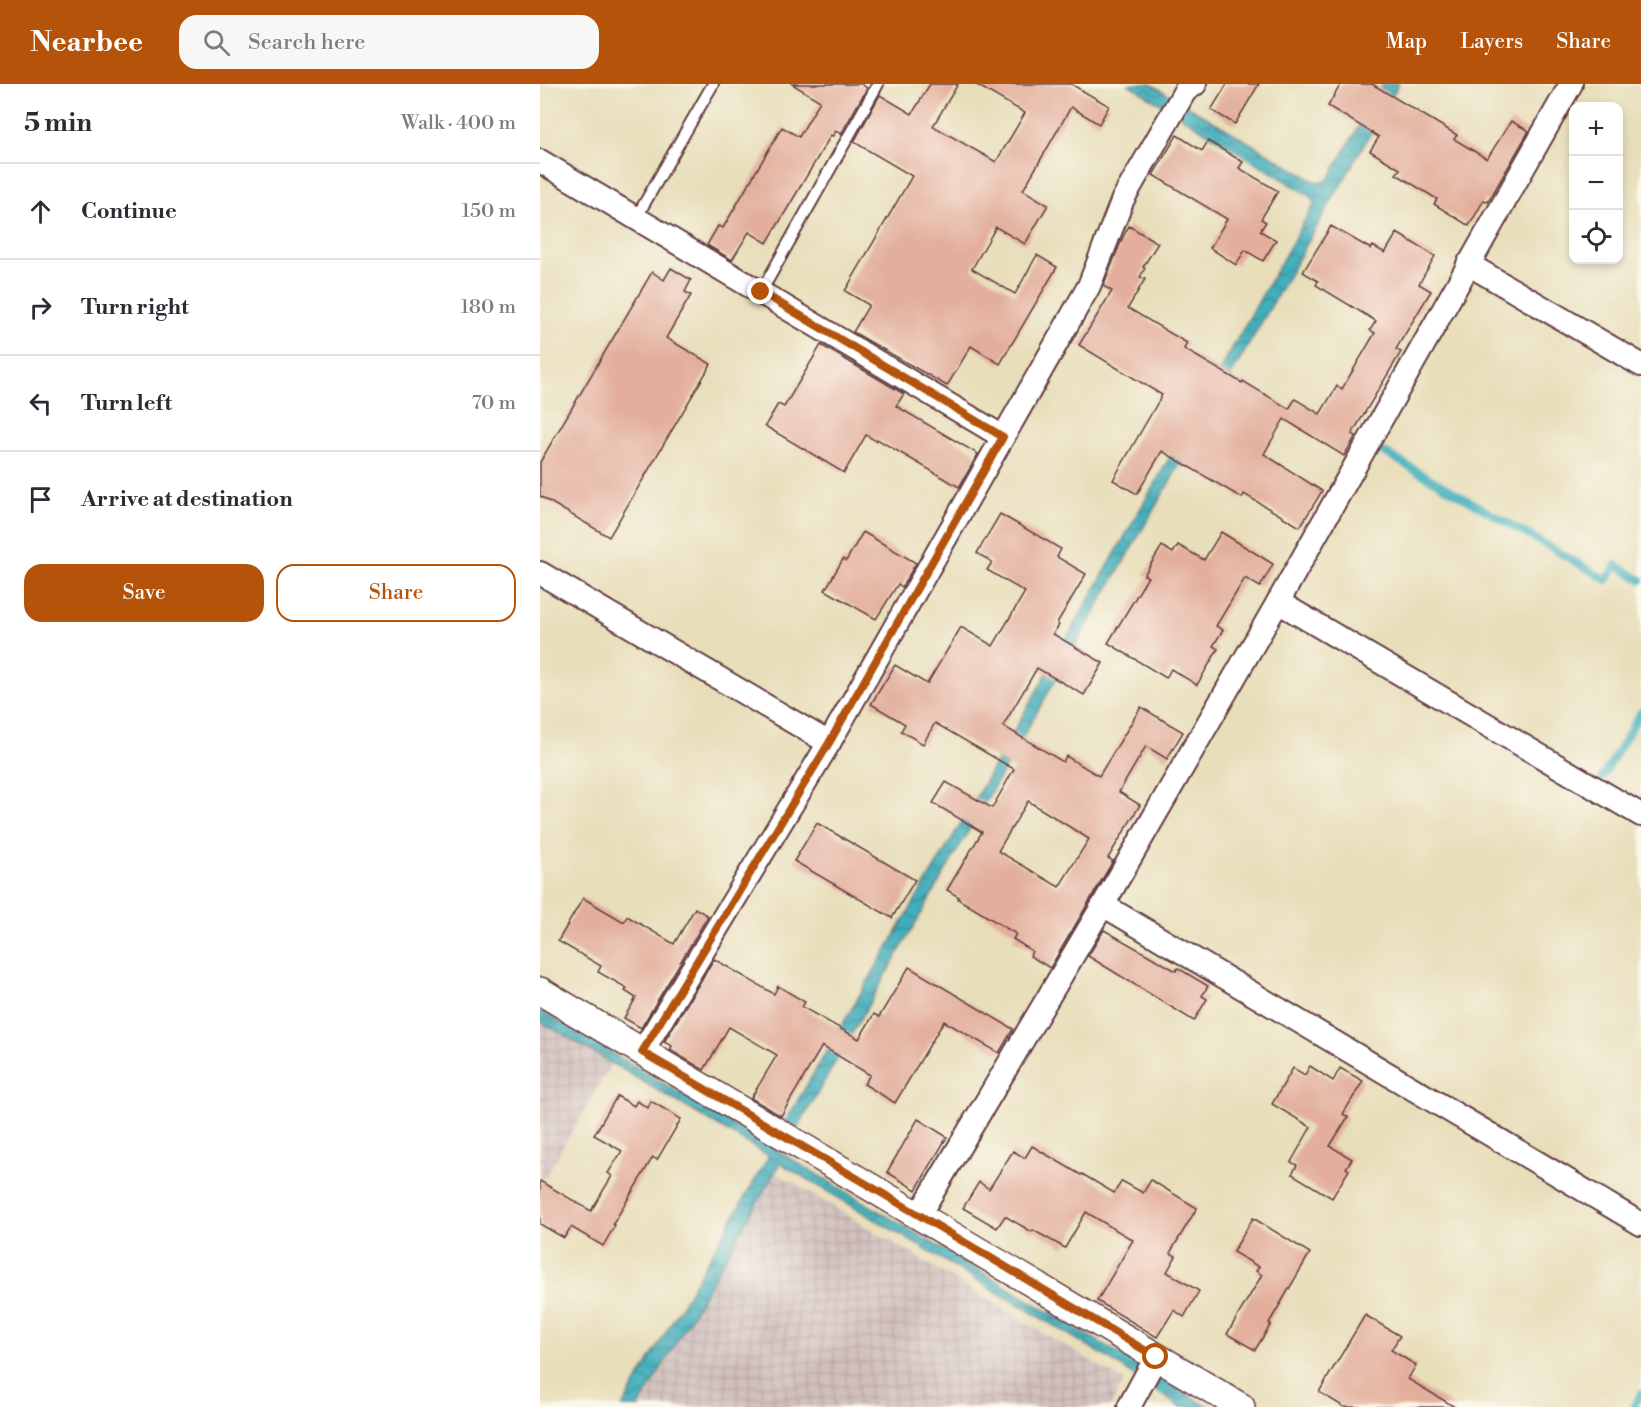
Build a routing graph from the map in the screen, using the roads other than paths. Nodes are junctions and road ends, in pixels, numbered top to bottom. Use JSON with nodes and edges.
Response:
{"nodes":[{"id":1,"x":713,"y":84,"type":"edge"},
{"id":2,"x":878,"y":84,"type":"edge"},
{"id":3,"x":1571,"y":84,"type":"edge"},
{"id":4,"x":1181,"y":94,"type":"edge"},
{"id":5,"x":540,"y":161,"type":"edge"},
{"id":6,"x":636,"y":218,"type":"junction"},
{"id":7,"x":1468,"y":264,"type":"junction"},
{"id":8,"x":761,"y":292,"type":"junction"},
{"id":9,"x":1641,"y":365,"type":"edge"},
{"id":10,"x":1003,"y":437,"type":"junction"},
{"id":11,"x":540,"y":573,"type":"edge"},
{"id":12,"x":1278,"y":602,"type":"junction"},
{"id":13,"x":829,"y":743,"type":"junction"},
{"id":14,"x":1641,"y":815,"type":"edge"},
{"id":15,"x":1103,"y":905,"type":"junction"},
{"id":16,"x":540,"y":992,"type":"edge"},
{"id":17,"x":642,"y":1052,"type":"junction"},
{"id":18,"x":919,"y":1215,"type":"junction"},
{"id":19,"x":1641,"y":1224,"type":"edge"},
{"id":20,"x":1149,"y":1370,"type":"junction"},
{"id":21,"x":1129,"y":1407,"type":"edge"},
{"id":22,"x":1241,"y":1407,"type":"edge"}],
"edges":[{"from":1,"to":6,"type":"lane"},
{"from":2,"to":8,"type":"lane"},
{"from":3,"to":7,"type":"street"},
{"from":4,"to":10,"type":"street"},
{"from":5,"to":6,"type":"street"},
{"from":6,"to":8,"type":"street"},
{"from":7,"to":9,"type":"street"},
{"from":7,"to":12,"type":"street"},
{"from":8,"to":10,"type":"street"},
{"from":10,"to":13,"type":"street"},
{"from":11,"to":13,"type":"street"},
{"from":12,"to":14,"type":"street"},
{"from":12,"to":15,"type":"street"},
{"from":13,"to":17,"type":"street"},
{"from":15,"to":18,"type":"street"},
{"from":15,"to":19,"type":"street"},
{"from":16,"to":17,"type":"street"},
{"from":17,"to":18,"type":"street"},
{"from":18,"to":20,"type":"street"},
{"from":20,"to":21,"type":"street"},
{"from":20,"to":22,"type":"street"}]}
